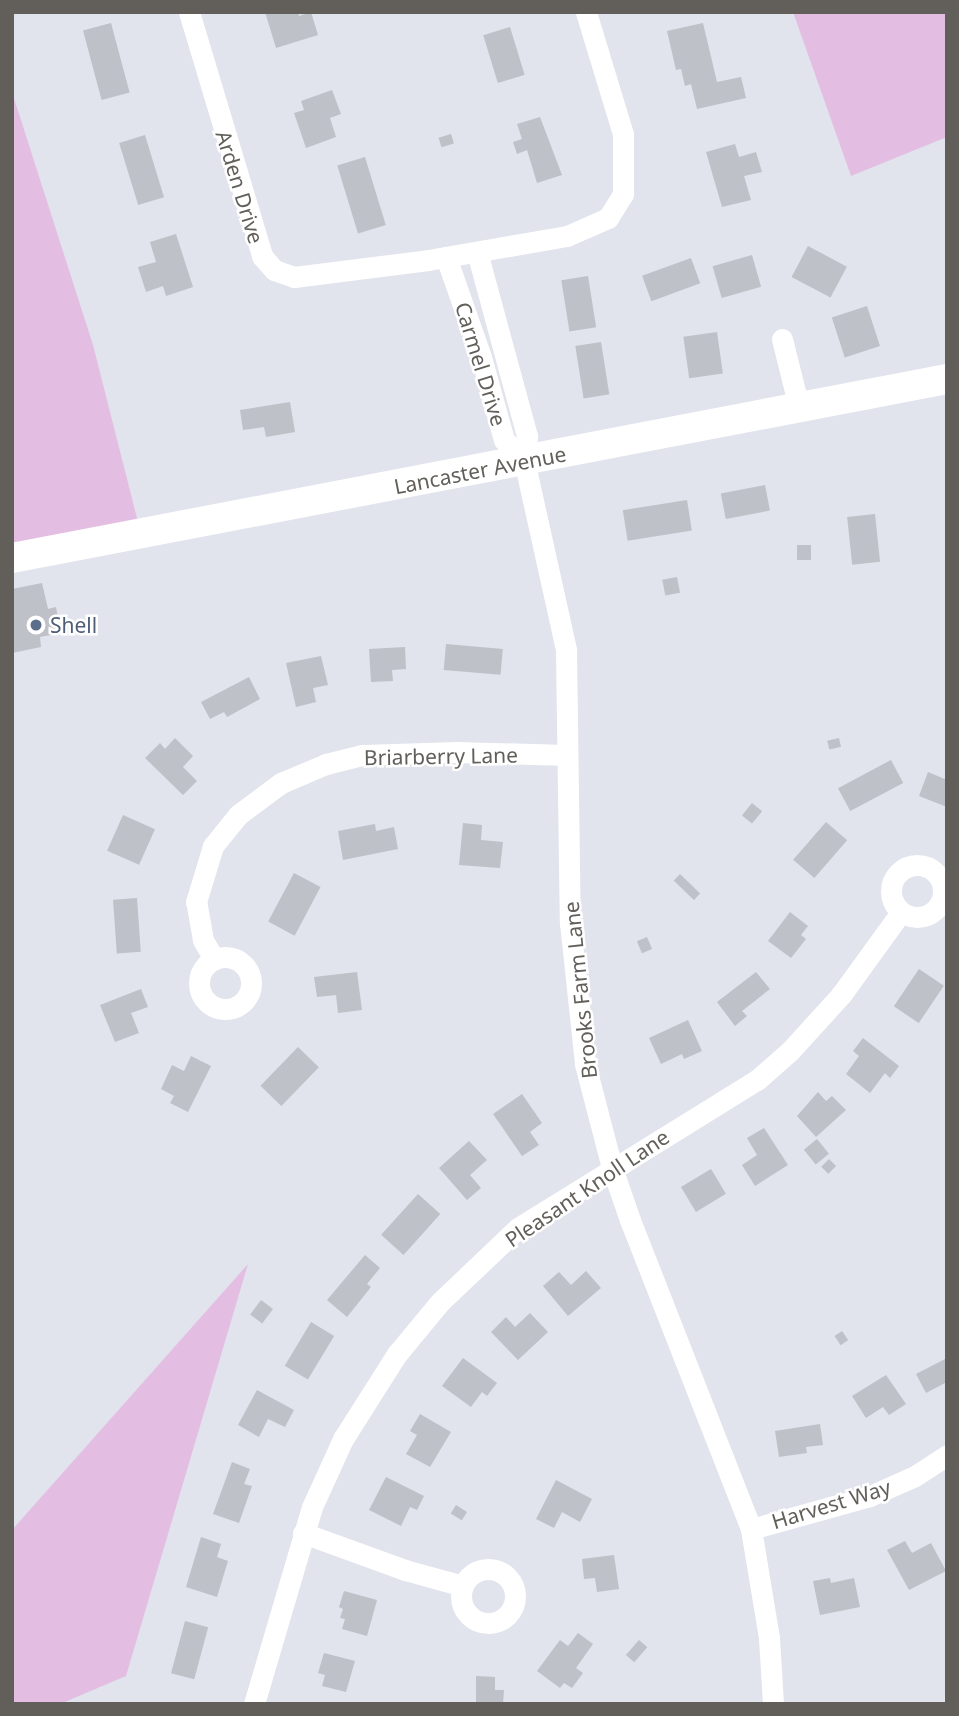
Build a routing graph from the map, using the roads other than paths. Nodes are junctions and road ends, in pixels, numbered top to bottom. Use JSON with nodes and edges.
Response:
{"nodes":[{"id":1,"x":189,"y":12,"type":"edge"},
{"id":2,"x":586,"y":12,"type":"edge"},
{"id":3,"x":477,"y":252,"type":"junction"},
{"id":4,"x":446,"y":257,"type":"junction"},
{"id":5,"x":782,"y":339,"type":"dead end"},
{"id":6,"x":947,"y":379,"type":"edge"},
{"id":7,"x":799,"y":407,"type":"junction"},
{"id":8,"x":524,"y":460,"type":"junction"},
{"id":9,"x":12,"y":558,"type":"edge"},
{"id":10,"x":567,"y":755,"type":"junction"},
{"id":11,"x":901,"y":912,"type":"dead end"},
{"id":12,"x":214,"y":959,"type":"dead end"},
{"id":13,"x":612,"y":1168,"type":"junction"},
{"id":14,"x":947,"y":1455,"type":"edge"},
{"id":15,"x":751,"y":1529,"type":"junction"},
{"id":16,"x":303,"y":1533,"type":"junction"},
{"id":17,"x":463,"y":1586,"type":"dead end"},
{"id":18,"x":254,"y":1704,"type":"edge"},
{"id":19,"x":774,"y":1704,"type":"edge"}],
"edges":[{"from":1,"to":4,"type":"street","name":"Arden Drive"},
{"from":2,"to":3,"type":"street","name":"Arden Drive"},
{"from":3,"to":4,"type":"street","name":"Arden Drive"},
{"from":3,"to":8,"type":"street","name":"Carmel Drive"},
{"from":4,"to":8,"type":"street","name":"Carmel Drive"},
{"from":5,"to":7,"type":"street"},
{"from":6,"to":7,"type":"main road","name":"Lancaster Avenue"},
{"from":7,"to":8,"type":"main road","name":"Lancaster Avenue"},
{"from":8,"to":9,"type":"main road","name":"Lancaster Avenue"},
{"from":8,"to":10,"type":"street","name":"Brooks Farm Lane"},
{"from":10,"to":12,"type":"street","name":"Briarberry Lane"},
{"from":10,"to":13,"type":"street","name":"Brooks Farm Lane"},
{"from":11,"to":13,"type":"street","name":"Pleasant Knoll Lane"},
{"from":13,"to":15,"type":"street","name":"Brooks Farm Lane"},
{"from":13,"to":16,"type":"street","name":"Pleasant Knoll Lane"},
{"from":14,"to":15,"type":"street","name":"Harvest Way"},
{"from":15,"to":19,"type":"street","name":"Brooks Farm Lane"},
{"from":16,"to":17,"type":"street"},
{"from":16,"to":18,"type":"street","name":"Pleasant Knoll Lane"}]}
